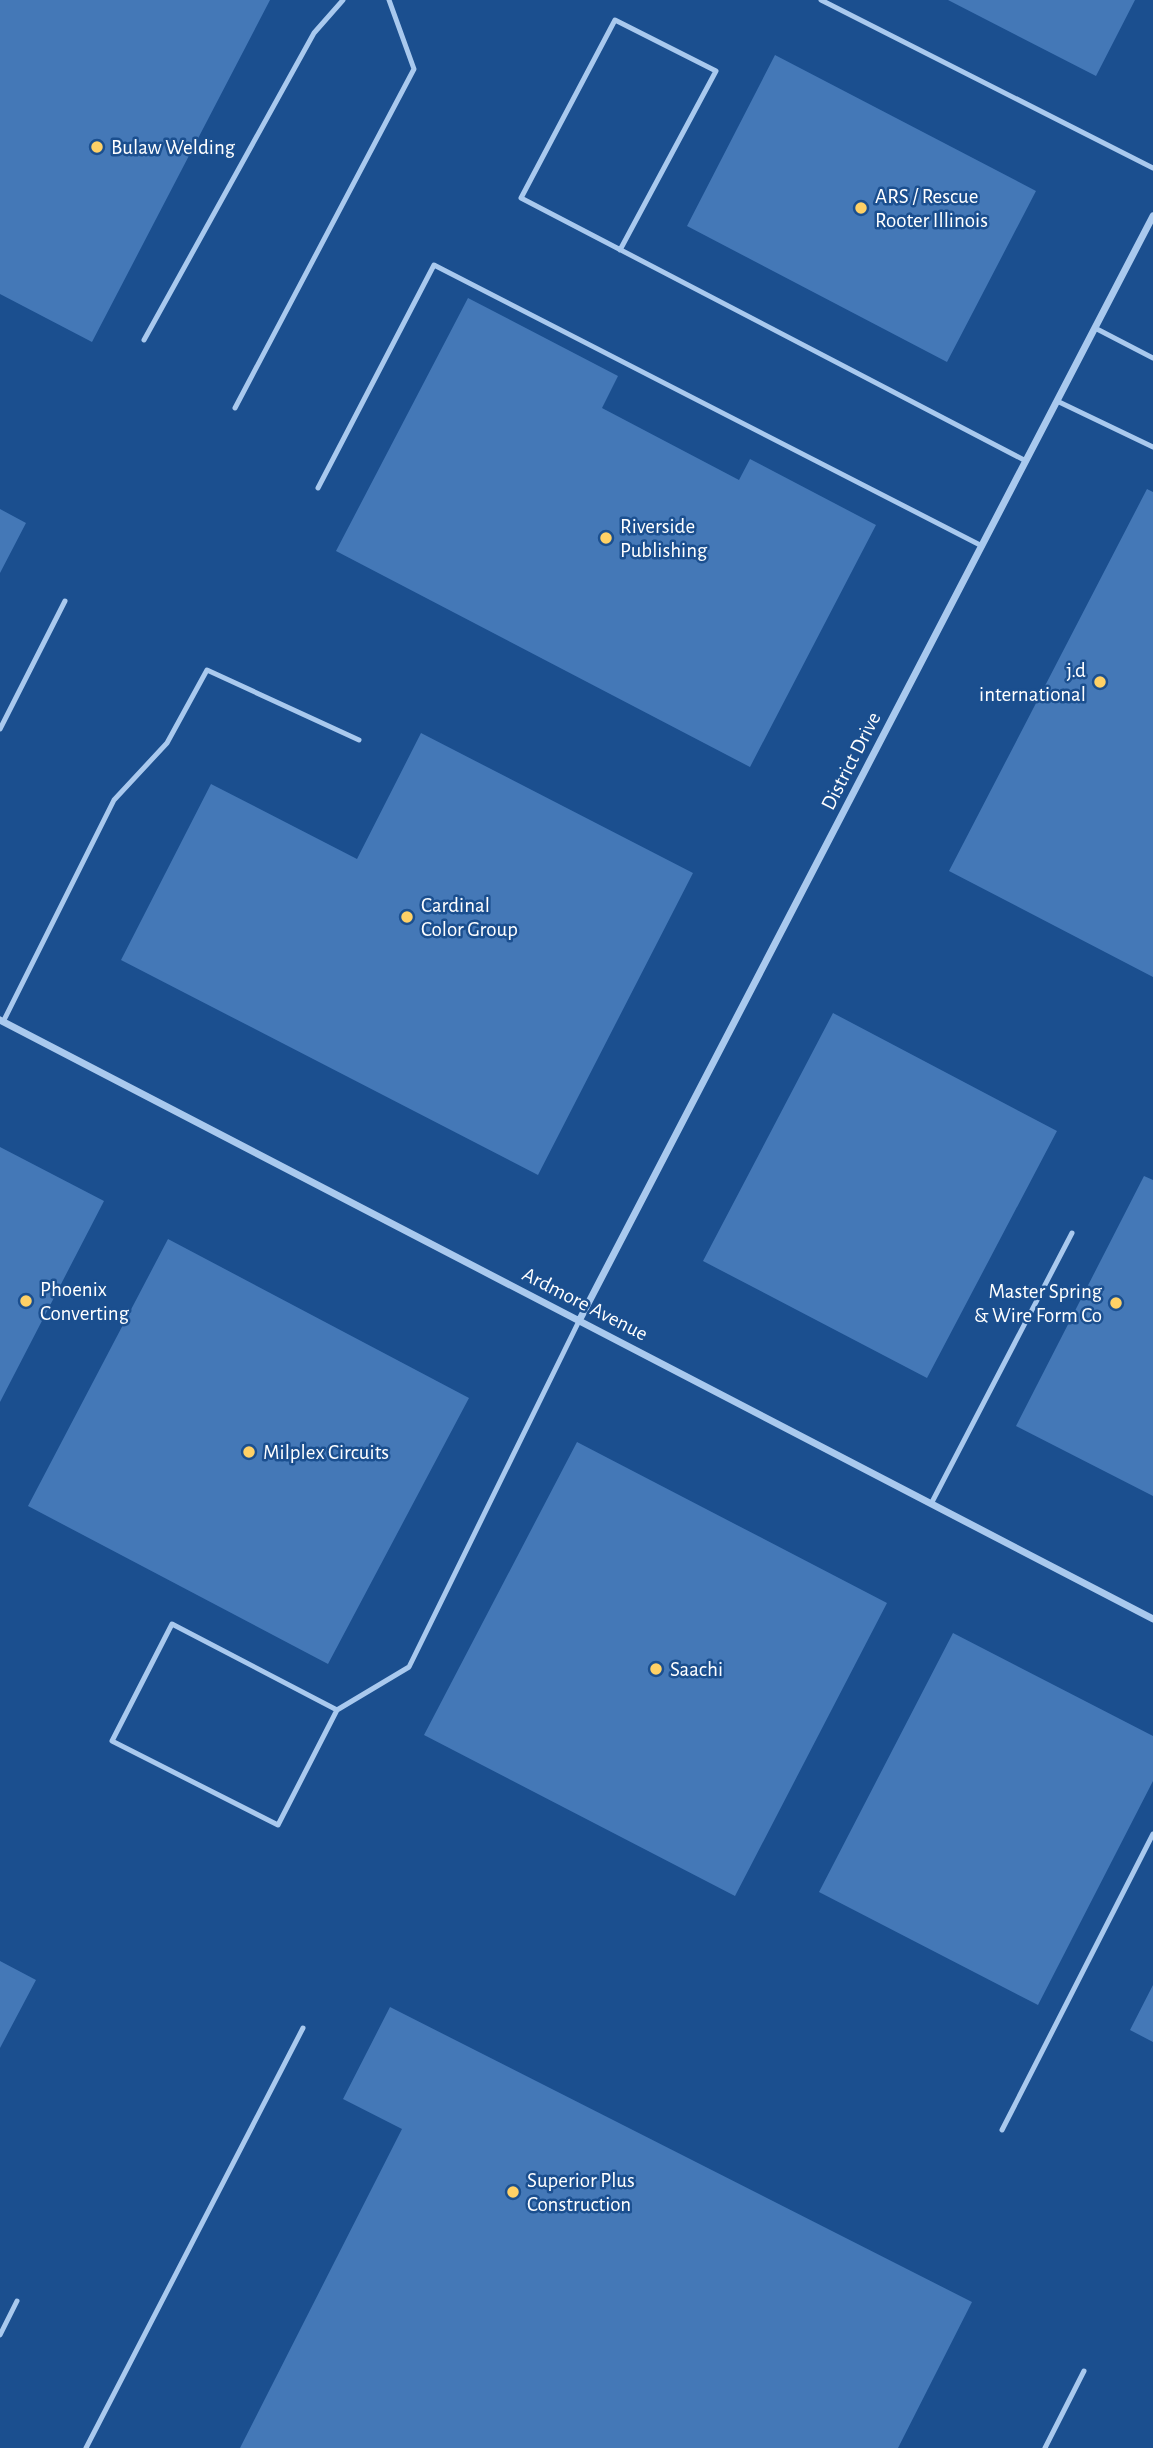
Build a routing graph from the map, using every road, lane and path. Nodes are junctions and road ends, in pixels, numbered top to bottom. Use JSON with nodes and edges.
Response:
{"nodes":[{"id":1,"x":343,"y":0,"type":"edge"},
{"id":2,"x":389,"y":0,"type":"edge"},
{"id":3,"x":821,"y":0,"type":"edge"},
{"id":4,"x":1153,"y":169,"type":"edge"},
{"id":5,"x":1153,"y":216,"type":"edge"},
{"id":6,"x":620,"y":250,"type":"junction"},
{"id":7,"x":1095,"y":328,"type":"junction"},
{"id":8,"x":144,"y":340,"type":"dead end"},
{"id":9,"x":1153,"y":358,"type":"edge"},
{"id":10,"x":1057,"y":401,"type":"junction"},
{"id":11,"x":235,"y":408,"type":"dead end"},
{"id":12,"x":1153,"y":447,"type":"edge"},
{"id":13,"x":1026,"y":461,"type":"junction"},
{"id":14,"x":318,"y":488,"type":"dead end"},
{"id":15,"x":982,"y":546,"type":"junction"},
{"id":16,"x":65,"y":601,"type":"dead end"},
{"id":17,"x":0,"y":729,"type":"edge"},
{"id":18,"x":359,"y":740,"type":"dead end"},
{"id":19,"x":2,"y":1021,"type":"edge"},
{"id":20,"x":1072,"y":1233,"type":"dead end"},
{"id":21,"x":579,"y":1321,"type":"junction"},
{"id":22,"x":931,"y":1504,"type":"junction"},
{"id":23,"x":1153,"y":1619,"type":"edge"},
{"id":24,"x":337,"y":1710,"type":"junction"},
{"id":25,"x":1153,"y":1834,"type":"edge"},
{"id":26,"x":303,"y":2028,"type":"dead end"},
{"id":27,"x":1002,"y":2130,"type":"dead end"},
{"id":28,"x":17,"y":2301,"type":"dead end"},
{"id":29,"x":0,"y":2335,"type":"edge"},
{"id":30,"x":1084,"y":2371,"type":"dead end"},
{"id":31,"x":86,"y":2448,"type":"edge"},
{"id":32,"x":1045,"y":2448,"type":"edge"}],
"edges":[{"from":1,"to":8,"type":"lane"},
{"from":2,"to":11,"type":"lane"},
{"from":3,"to":4,"type":"lane"},
{"from":5,"to":7,"type":"street","name":"District Drive"},
{"from":6,"to":6,"type":"lane"},
{"from":6,"to":13,"type":"lane"},
{"from":7,"to":9,"type":"lane"},
{"from":7,"to":10,"type":"street","name":"District Drive"},
{"from":10,"to":12,"type":"lane"},
{"from":10,"to":13,"type":"street","name":"District Drive"},
{"from":13,"to":15,"type":"street","name":"District Drive"},
{"from":14,"to":15,"type":"lane"},
{"from":15,"to":21,"type":"street","name":"District Drive"},
{"from":16,"to":17,"type":"lane"},
{"from":18,"to":19,"type":"lane"},
{"from":19,"to":21,"type":"street","name":"Ardmore Avenue"},
{"from":20,"to":22,"type":"lane"},
{"from":21,"to":22,"type":"street","name":"Ardmore Avenue"},
{"from":21,"to":24,"type":"lane"},
{"from":22,"to":23,"type":"street","name":"Ardmore Avenue"},
{"from":24,"to":24,"type":"lane"},
{"from":25,"to":27,"type":"lane"},
{"from":26,"to":31,"type":"lane"},
{"from":28,"to":29,"type":"lane"},
{"from":30,"to":32,"type":"lane"}]}
